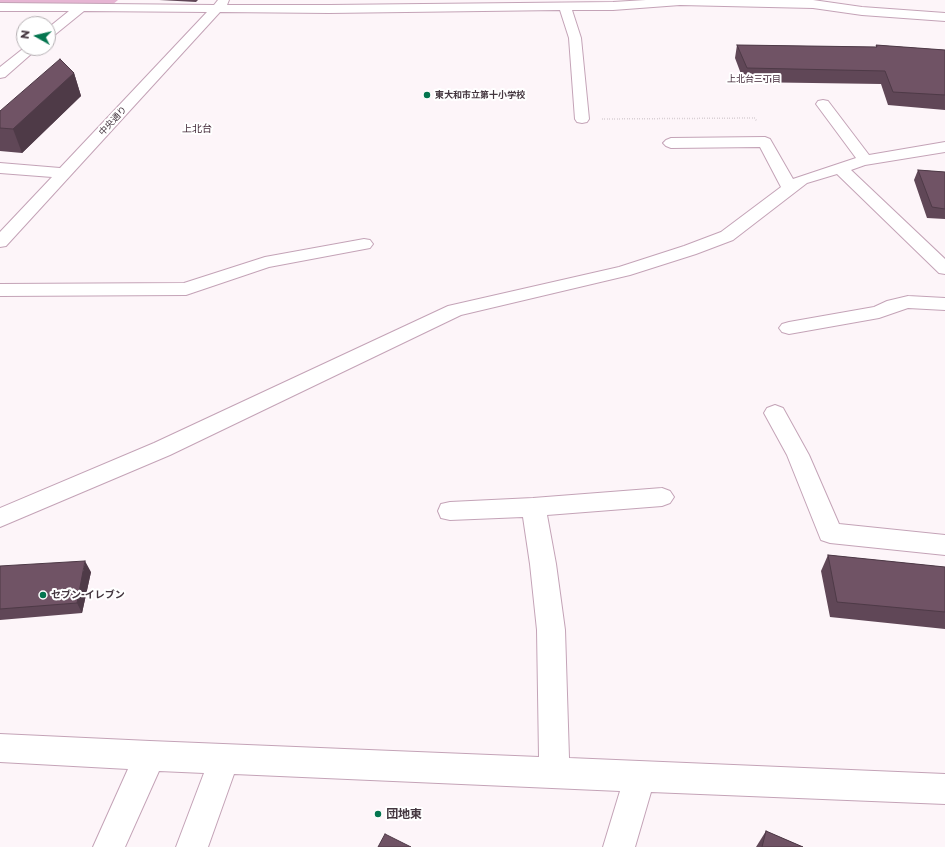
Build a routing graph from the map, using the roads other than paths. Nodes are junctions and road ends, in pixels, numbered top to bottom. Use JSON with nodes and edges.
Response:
{"nodes":[{"id":1,"x":221,"y":3,"type":"edge"},
{"id":2,"x":613,"y":3,"type":"edge"},
{"id":3,"x":828,"y":3,"type":"edge"},
{"id":4,"x":401,"y":4,"type":"edge"},
{"id":5,"x":565,"y":6,"type":"junction"},
{"id":6,"x":0,"y":7,"type":"edge"},
{"id":7,"x":80,"y":8,"type":"junction"},
{"id":8,"x":945,"y":17,"type":"edge"},
{"id":9,"x":56,"y":28,"type":"edge"},
{"id":10,"x":22,"y":56,"type":"edge"},
{"id":11,"x":0,"y":74,"type":"edge"},
{"id":12,"x":823,"y":104,"type":"dead end"},
{"id":13,"x":582,"y":119,"type":"road end"},
{"id":14,"x":670,"y":143,"type":"dead end"},
{"id":15,"x":945,"y":147,"type":"edge"},
{"id":16,"x":865,"y":160,"type":"junction"},
{"id":17,"x":0,"y":168,"type":"edge"},
{"id":18,"x":840,"y":168,"type":"junction"},
{"id":19,"x":64,"y":173,"type":"junction"},
{"id":20,"x":790,"y":189,"type":"junction"},
{"id":21,"x":0,"y":242,"type":"edge"},
{"id":22,"x":364,"y":244,"type":"dead end"},
{"id":23,"x":945,"y":269,"type":"edge"},
{"id":24,"x":0,"y":290,"type":"edge"},
{"id":25,"x":945,"y":304,"type":"edge"},
{"id":26,"x":788,"y":328,"type":"dead end"},
{"id":27,"x":775,"y":413,"type":"dead end"},
{"id":28,"x":662,"y":497,"type":"dead end"},
{"id":29,"x":533,"y":507,"type":"junction"},
{"id":30,"x":450,"y":511,"type":"dead end"},
{"id":31,"x":0,"y":518,"type":"edge"},
{"id":32,"x":945,"y":545,"type":"edge"},
{"id":33,"x":0,"y":748,"type":"edge"},
{"id":34,"x":150,"y":756,"type":"junction"},
{"id":35,"x":224,"y":759,"type":"junction"},
{"id":36,"x":554,"y":772,"type":"junction"},
{"id":37,"x":640,"y":776,"type":"junction"},
{"id":38,"x":945,"y":789,"type":"edge"},
{"id":39,"x":109,"y":847,"type":"edge"},
{"id":40,"x":192,"y":847,"type":"edge"},
{"id":41,"x":619,"y":847,"type":"edge"}],
"edges":[{"from":1,"to":4,"type":"street"},
{"from":1,"to":7,"type":"street"},
{"from":1,"to":19,"type":"street","name":"中央通り"},
{"from":2,"to":3,"type":"street"},
{"from":2,"to":5,"type":"street"},
{"from":3,"to":8,"type":"street"},
{"from":4,"to":5,"type":"street"},
{"from":5,"to":13,"type":"street"},
{"from":6,"to":7,"type":"street"},
{"from":7,"to":9,"type":"street"},
{"from":10,"to":11,"type":"street"},
{"from":12,"to":16,"type":"street"},
{"from":14,"to":20,"type":"street"},
{"from":15,"to":16,"type":"street"},
{"from":16,"to":18,"type":"street"},
{"from":17,"to":19,"type":"street"},
{"from":18,"to":20,"type":"street"},
{"from":18,"to":23,"type":"street"},
{"from":19,"to":21,"type":"street","name":"中央通り"},
{"from":20,"to":31,"type":"street"},
{"from":22,"to":24,"type":"street"},
{"from":25,"to":26,"type":"street"},
{"from":27,"to":32,"type":"street"},
{"from":28,"to":29,"type":"street"},
{"from":29,"to":30,"type":"street"},
{"from":29,"to":36,"type":"street"},
{"from":33,"to":34,"type":"street"},
{"from":34,"to":35,"type":"street"},
{"from":34,"to":39,"type":"street"},
{"from":35,"to":36,"type":"street"},
{"from":35,"to":40,"type":"street"},
{"from":36,"to":37,"type":"street"},
{"from":37,"to":38,"type":"street"},
{"from":37,"to":41,"type":"street"}]}
